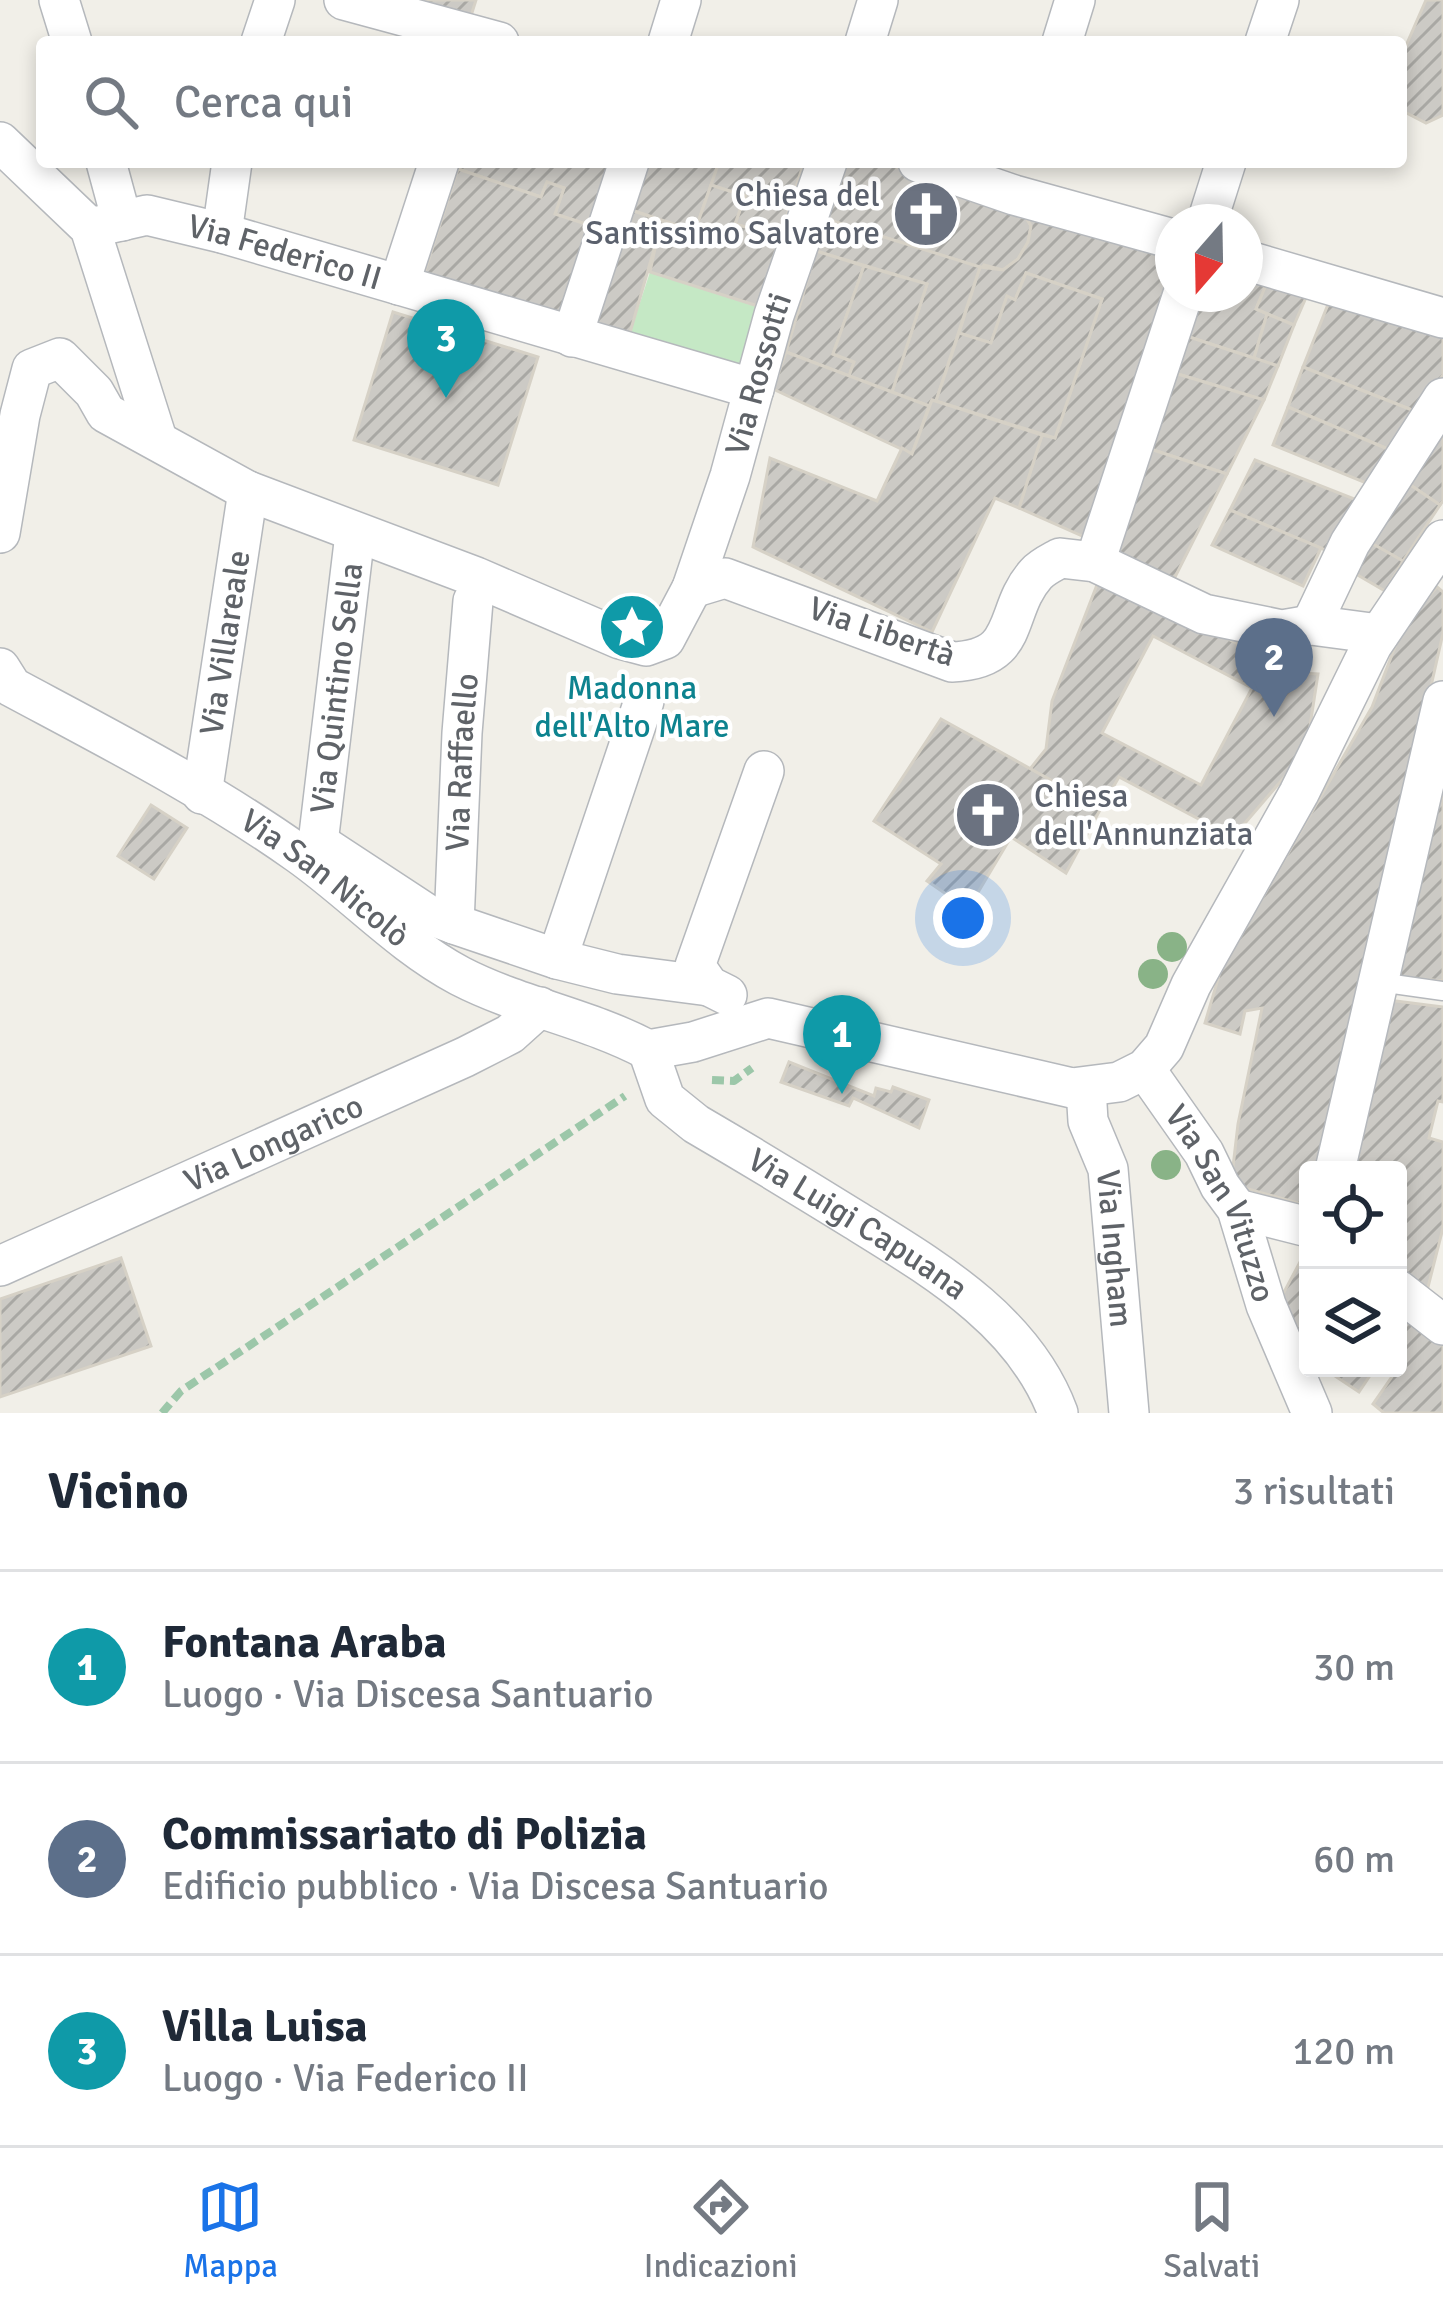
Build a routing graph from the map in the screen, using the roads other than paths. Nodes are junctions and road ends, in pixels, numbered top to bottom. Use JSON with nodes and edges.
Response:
{"nodes":[{"id":1,"x":59,"y":0,"type":"edge"},
{"id":2,"x":275,"y":0,"type":"edge"},
{"id":3,"x":344,"y":0,"type":"edge"},
{"id":4,"x":681,"y":0,"type":"edge"},
{"id":5,"x":878,"y":0,"type":"edge"},
{"id":6,"x":1076,"y":0,"type":"edge"},
{"id":7,"x":1279,"y":0,"type":"edge"},
{"id":8,"x":487,"y":30,"type":"edge"},
{"id":9,"x":70,"y":36,"type":"edge"},
{"id":10,"x":263,"y":36,"type":"edge"},
{"id":11,"x":670,"y":36,"type":"edge"},
{"id":12,"x":868,"y":36,"type":"edge"},
{"id":13,"x":1064,"y":36,"type":"edge"},
{"id":14,"x":1267,"y":36,"type":"edge"},
{"id":15,"x":0,"y":142,"type":"edge"},
{"id":16,"x":106,"y":168,"type":"edge"},
{"id":17,"x":231,"y":168,"type":"edge"},
{"id":18,"x":438,"y":168,"type":"edge"},
{"id":19,"x":627,"y":168,"type":"edge"},
{"id":20,"x":825,"y":168,"type":"edge"},
{"id":21,"x":954,"y":168,"type":"edge"},
{"id":22,"x":1224,"y":168,"type":"edge"},
{"id":23,"x":1020,"y":179,"type":"edge"},
{"id":24,"x":1213,"y":204,"type":"edge"},
{"id":25,"x":106,"y":224,"type":"junction"},
{"id":26,"x":1155,"y":232,"type":"edge"},
{"id":27,"x":222,"y":233,"type":"junction"},
{"id":28,"x":1263,"y":265,"type":"edge"},
{"id":29,"x":399,"y":285,"type":"junction"},
{"id":30,"x":1177,"y":312,"type":"edge"},
{"id":31,"x":1443,"y":318,"type":"edge"},
{"id":32,"x":572,"y":337,"type":"junction"},
{"id":33,"x":754,"y":389,"type":"junction"},
{"id":34,"x":1443,"y":398,"type":"edge"},
{"id":35,"x":158,"y":440,"type":"junction"},
{"id":36,"x":248,"y":491,"type":"junction"},
{"id":37,"x":0,"y":532,"type":"edge"},
{"id":38,"x":355,"y":534,"type":"junction"},
{"id":39,"x":1443,"y":540,"type":"edge"},
{"id":40,"x":1095,"y":562,"type":"junction"},
{"id":41,"x":692,"y":588,"type":"junction"},
{"id":42,"x":475,"y":589,"type":"junction"},
{"id":43,"x":1311,"y":626,"type":"junction"},
{"id":44,"x":1379,"y":634,"type":"junction"},
{"id":45,"x":4,"y":682,"type":"edge"},
{"id":46,"x":644,"y":701,"type":"dead end"},
{"id":47,"x":1443,"y":701,"type":"edge"},
{"id":48,"x":764,"y":771,"type":"dead end"},
{"id":49,"x":202,"y":794,"type":"junction"},
{"id":50,"x":307,"y":847,"type":"junction"},
{"id":51,"x":454,"y":924,"type":"junction"},
{"id":52,"x":557,"y":959,"type":"junction"},
{"id":53,"x":1379,"y":982,"type":"junction"},
{"id":54,"x":709,"y":986,"type":"junction"},
{"id":55,"x":1443,"y":992,"type":"edge"},
{"id":56,"x":540,"y":1007,"type":"junction"},
{"id":57,"x":768,"y":1018,"type":"junction"},
{"id":58,"x":653,"y":1063,"type":"junction"},
{"id":59,"x":1145,"y":1069,"type":"junction"},
{"id":60,"x":1086,"y":1088,"type":"junction"},
{"id":61,"x":1337,"y":1161,"type":"edge"},
{"id":62,"x":1237,"y":1209,"type":"junction"},
{"id":63,"x":1299,"y":1225,"type":"edge"},
{"id":64,"x":0,"y":1266,"type":"edge"},
{"id":65,"x":1407,"y":1296,"type":"edge"},
{"id":66,"x":1442,"y":1318,"type":"edge"},
{"id":67,"x":1058,"y":1413,"type":"edge"},
{"id":68,"x":1130,"y":1413,"type":"edge"},
{"id":69,"x":1312,"y":1413,"type":"edge"}],
"edges":[{"from":1,"to":9,"type":"street"},
{"from":2,"to":10,"type":"street"},
{"from":3,"to":8,"type":"street"},
{"from":4,"to":11,"type":"street"},
{"from":5,"to":12,"type":"street"},
{"from":6,"to":13,"type":"street"},
{"from":7,"to":14,"type":"street"},
{"from":15,"to":25,"type":"street"},
{"from":16,"to":25,"type":"street"},
{"from":17,"to":27,"type":"street"},
{"from":18,"to":29,"type":"street"},
{"from":19,"to":32,"type":"street"},
{"from":20,"to":33,"type":"street","name":"Via Rossotti"},
{"from":21,"to":23,"type":"street"},
{"from":22,"to":24,"type":"street"},
{"from":23,"to":26,"type":"street"},
{"from":25,"to":27,"type":"street","name":"Via Federico II"},
{"from":25,"to":35,"type":"street"},
{"from":27,"to":29,"type":"street","name":"Via Federico II"},
{"from":28,"to":31,"type":"street"},
{"from":29,"to":32,"type":"street","name":"Via Federico II"},
{"from":30,"to":40,"type":"street"},
{"from":32,"to":33,"type":"street","name":"Via Federico II"},
{"from":33,"to":41,"type":"street","name":"Via Rossotti"},
{"from":34,"to":43,"type":"street"},
{"from":35,"to":36,"type":"street"},
{"from":35,"to":37,"type":"street"},
{"from":36,"to":38,"type":"street"},
{"from":36,"to":49,"type":"street","name":"Via Villareale"},
{"from":38,"to":42,"type":"street"},
{"from":38,"to":50,"type":"street","name":"Via Quintino Sella"},
{"from":39,"to":44,"type":"street"},
{"from":40,"to":41,"type":"street","name":"Via Libertà"},
{"from":40,"to":43,"type":"street"},
{"from":41,"to":42,"type":"street","name":"Via Rossotti"},
{"from":42,"to":51,"type":"street","name":"Via Raffaello"},
{"from":43,"to":44,"type":"street"},
{"from":44,"to":59,"type":"street"},
{"from":45,"to":49,"type":"street","name":"Via San Nicolò"},
{"from":46,"to":52,"type":"street"},
{"from":47,"to":53,"type":"street"},
{"from":48,"to":54,"type":"street"},
{"from":49,"to":50,"type":"street","name":"Via San Nicolò"},
{"from":50,"to":51,"type":"street"},
{"from":50,"to":56,"type":"street","name":"Via San Nicolò"},
{"from":51,"to":52,"type":"street"},
{"from":52,"to":54,"type":"street"},
{"from":53,"to":55,"type":"lane"},
{"from":53,"to":61,"type":"street"},
{"from":54,"to":57,"type":"street"},
{"from":56,"to":58,"type":"street","name":"Via San Nicolò"},
{"from":56,"to":64,"type":"street","name":"Via Longarico"},
{"from":57,"to":58,"type":"street"},
{"from":57,"to":60,"type":"street"},
{"from":58,"to":67,"type":"street","name":"Via Luigi Capuana"},
{"from":59,"to":60,"type":"street"},
{"from":59,"to":62,"type":"street","name":"Via San Vituzzo"},
{"from":60,"to":68,"type":"street","name":"Via Ingham"},
{"from":62,"to":63,"type":"street"},
{"from":62,"to":69,"type":"street","name":"Via San Vituzzo"},
{"from":65,"to":66,"type":"street"}]}
